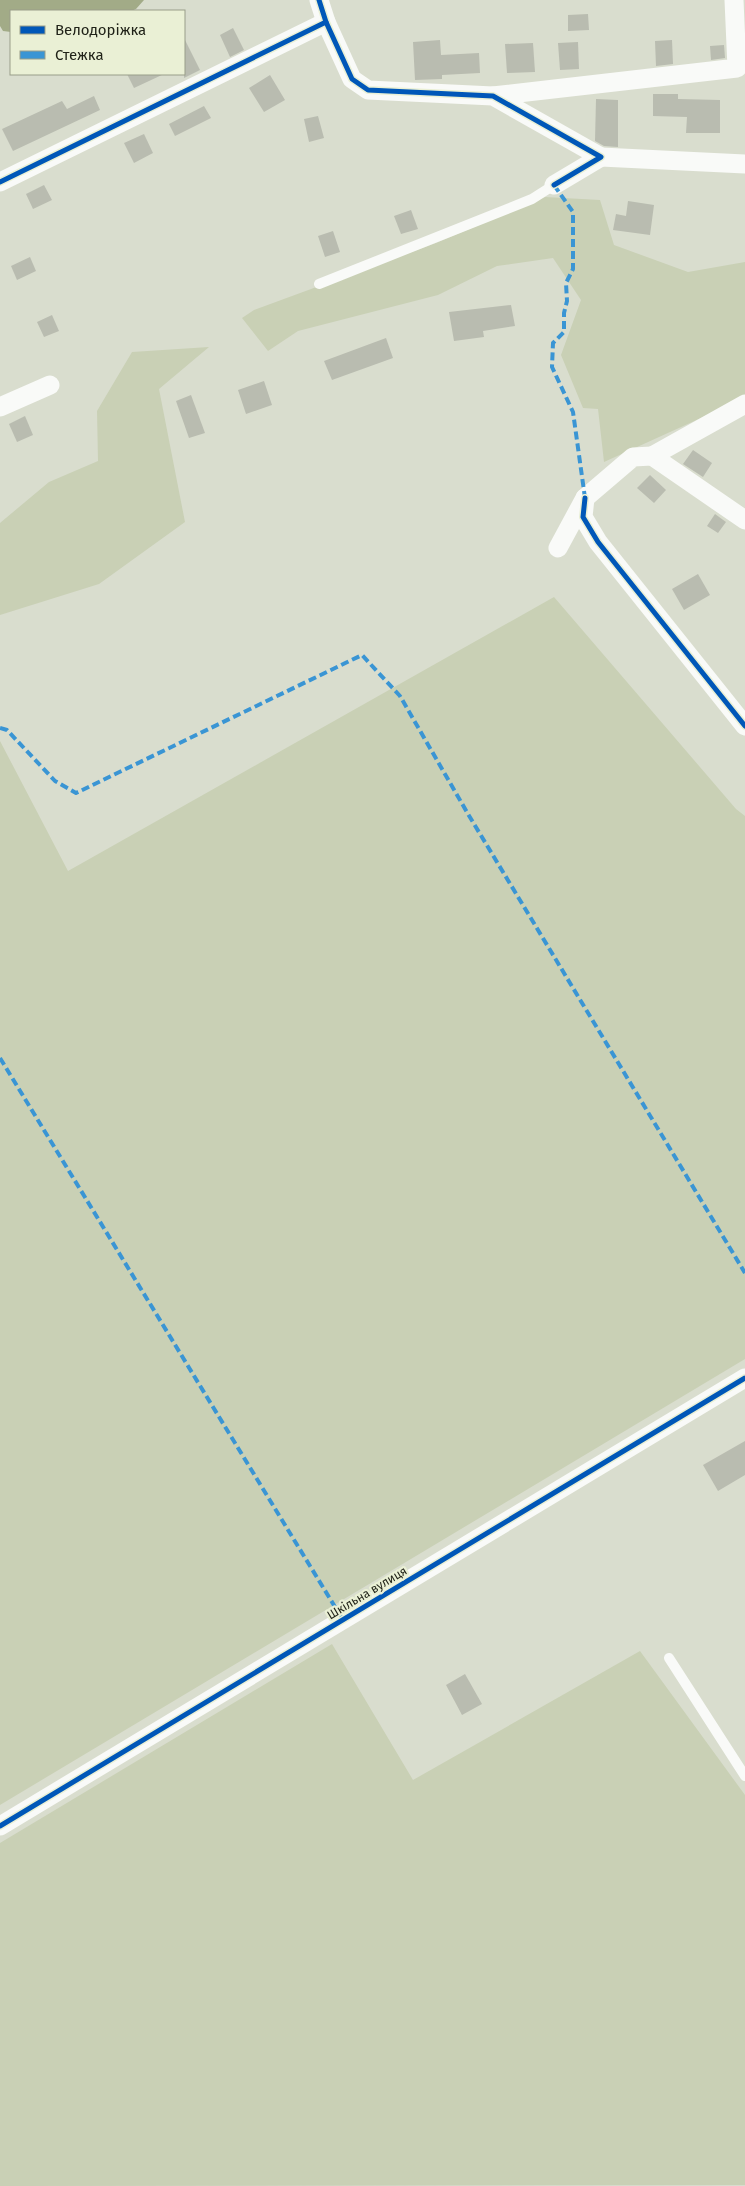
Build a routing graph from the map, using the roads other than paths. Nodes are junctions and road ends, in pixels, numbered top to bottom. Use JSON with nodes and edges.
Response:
{"nodes":[{"id":1,"x":319,"y":0,"type":"edge"},
{"id":2,"x":734,"y":0,"type":"edge"},
{"id":3,"x":326,"y":22,"type":"junction"},
{"id":4,"x":741,"y":68,"type":"edge"},
{"id":5,"x":493,"y":96,"type":"junction"},
{"id":6,"x":601,"y":157,"type":"junction"},
{"id":7,"x":745,"y":164,"type":"edge"},
{"id":8,"x":0,"y":182,"type":"edge"},
{"id":9,"x":554,"y":185,"type":"joint"},
{"id":10,"x":319,"y":284,"type":"dead end"},
{"id":11,"x":50,"y":385,"type":"dead end"},
{"id":12,"x":745,"y":404,"type":"edge"},
{"id":13,"x":0,"y":407,"type":"edge"},
{"id":14,"x":652,"y":456,"type":"junction"},
{"id":15,"x":585,"y":498,"type":"junction"},
{"id":16,"x":745,"y":520,"type":"edge"},
{"id":17,"x":558,"y":548,"type":"dead end"},
{"id":18,"x":745,"y":726,"type":"edge"},
{"id":19,"x":745,"y":1378,"type":"edge"},
{"id":20,"x":669,"y":1658,"type":"dead end"},
{"id":21,"x":745,"y":1776,"type":"edge"},
{"id":22,"x":0,"y":1826,"type":"edge"}],
"edges":[{"from":1,"to":3,"type":"street"},
{"from":2,"to":4,"type":"street"},
{"from":3,"to":5,"type":"street"},
{"from":3,"to":8,"type":"street"},
{"from":4,"to":5,"type":"street"},
{"from":5,"to":6,"type":"street"},
{"from":6,"to":7,"type":"street"},
{"from":6,"to":9,"type":"street"},
{"from":9,"to":10,"type":"lane"},
{"from":11,"to":13,"type":"street"},
{"from":12,"to":14,"type":"street"},
{"from":14,"to":15,"type":"street"},
{"from":14,"to":16,"type":"street"},
{"from":15,"to":17,"type":"street"},
{"from":15,"to":18,"type":"street"},
{"from":19,"to":22,"type":"street","name":"Шкільна вулиця"},
{"from":20,"to":21,"type":"lane"}]}
